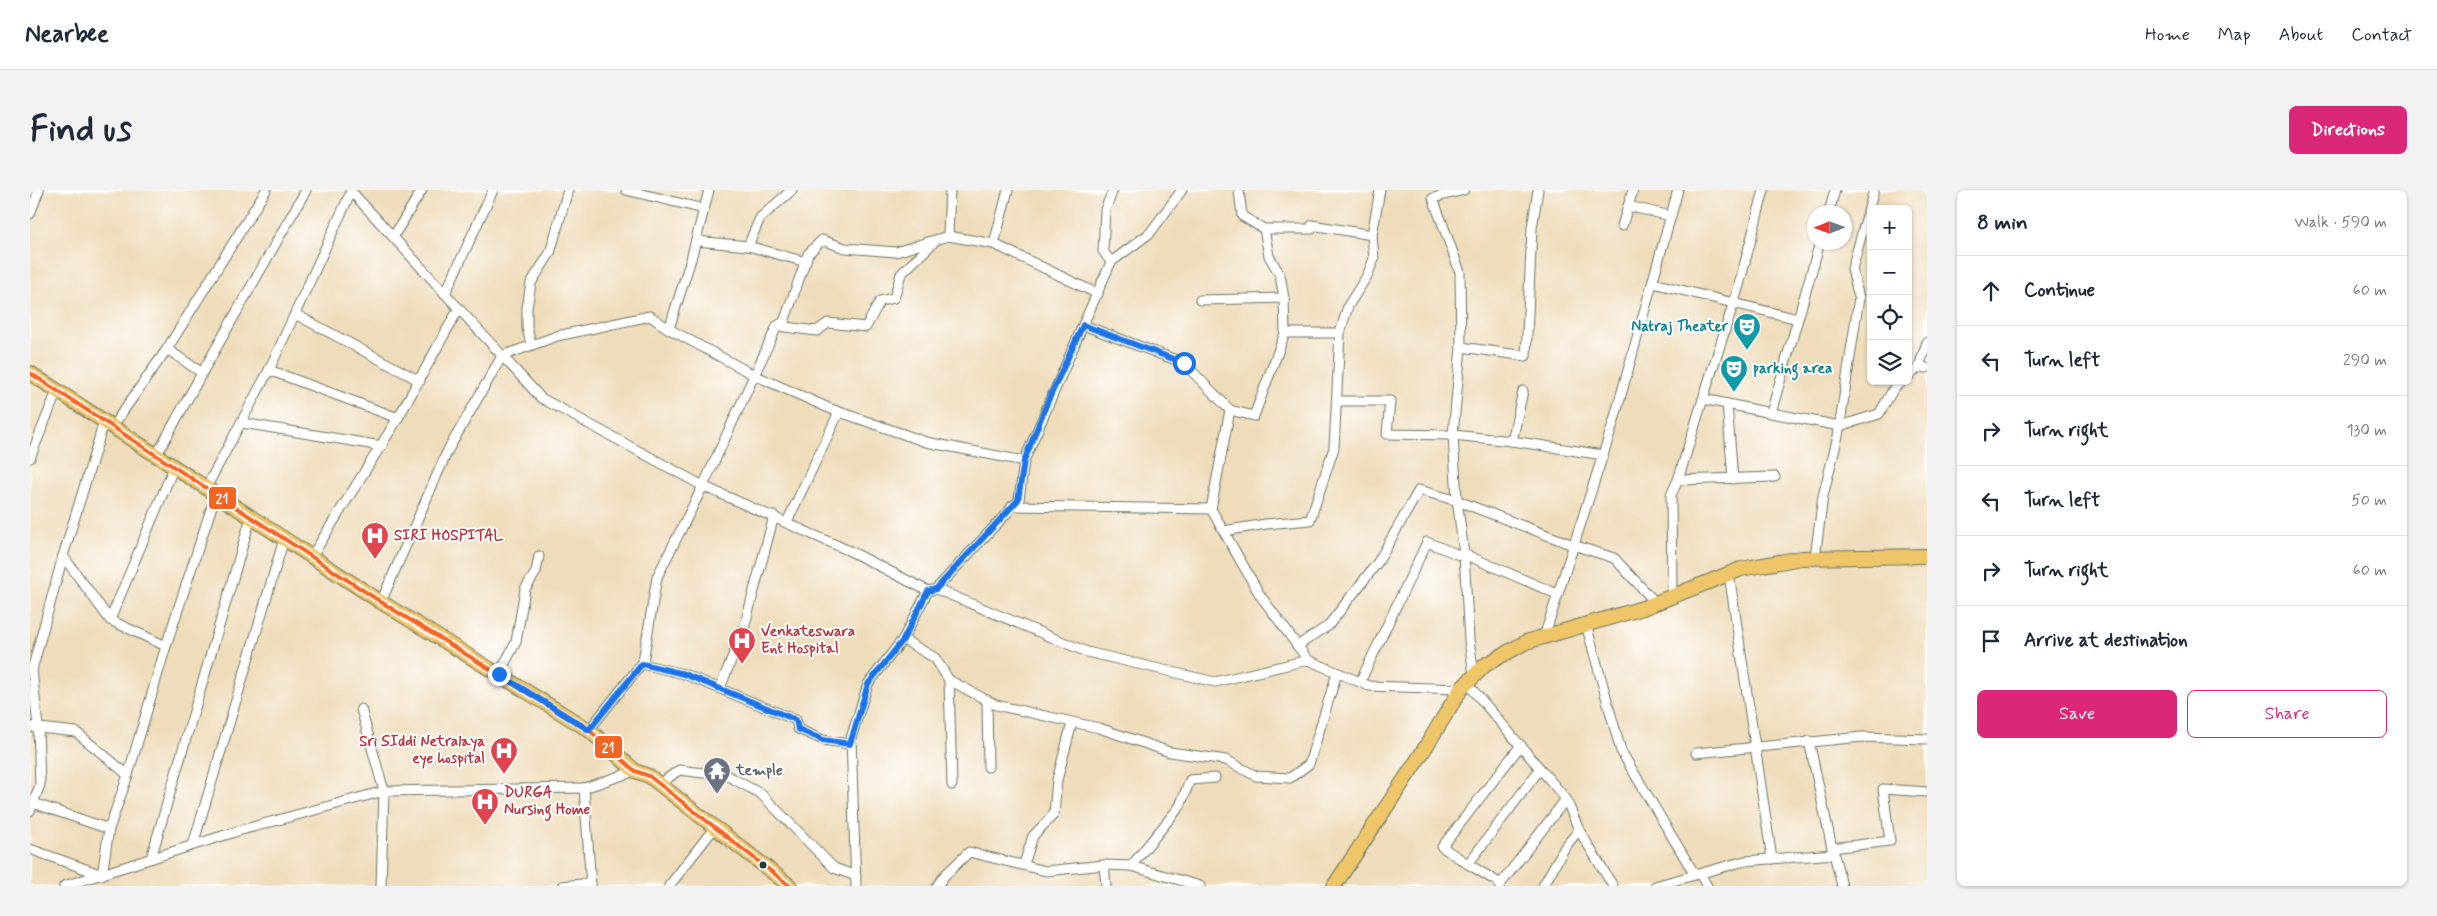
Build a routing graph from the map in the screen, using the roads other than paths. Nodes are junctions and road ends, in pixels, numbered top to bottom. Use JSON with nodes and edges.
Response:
{"nodes":[{"id":1,"x":39,"y":190,"type":"edge"},
{"id":2,"x":266,"y":190,"type":"edge"},
{"id":3,"x":306,"y":190,"type":"edge"},
{"id":4,"x":422,"y":190,"type":"edge"},
{"id":5,"x":493,"y":190,"type":"edge"},
{"id":6,"x":568,"y":190,"type":"edge"},
{"id":7,"x":626,"y":190,"type":"edge"},
{"id":8,"x":709,"y":190,"type":"edge"},
{"id":9,"x":792,"y":190,"type":"edge"},
{"id":10,"x":950,"y":190,"type":"edge"},
{"id":11,"x":1008,"y":190,"type":"edge"},
{"id":12,"x":1113,"y":190,"type":"edge"},
{"id":13,"x":1182,"y":190,"type":"edge"},
{"id":14,"x":1239,"y":190,"type":"edge"},
{"id":15,"x":1380,"y":190,"type":"edge"},
{"id":16,"x":1464,"y":190,"type":"edge"},
{"id":17,"x":1538,"y":190,"type":"edge"},
{"id":18,"x":1633,"y":190,"type":"edge"},
{"id":19,"x":1678,"y":190,"type":"edge"},
{"id":20,"x":1764,"y":190,"type":"edge"},
{"id":21,"x":1835,"y":190,"type":"edge"},
{"id":22,"x":1874,"y":190,"type":"edge"},
{"id":23,"x":350,"y":191,"type":"edge"},
{"id":24,"x":1831,"y":205,"type":"edge"},
{"id":25,"x":1628,"y":206,"type":"junction"},
{"id":26,"x":704,"y":209,"type":"junction"},
{"id":27,"x":30,"y":214,"type":"edge"},
{"id":28,"x":1671,"y":216,"type":"junction"},
{"id":29,"x":1622,"y":226,"type":"dead end"},
{"id":30,"x":1264,"y":229,"type":"junction"},
{"id":31,"x":1372,"y":235,"type":"junction"},
{"id":32,"x":392,"y":237,"type":"junction"},
{"id":33,"x":943,"y":237,"type":"junction"},
{"id":34,"x":696,"y":241,"type":"junction"},
{"id":35,"x":994,"y":244,"type":"junction"},
{"id":36,"x":748,"y":246,"type":"junction"},
{"id":37,"x":1818,"y":250,"type":"edge"},
{"id":38,"x":806,"y":262,"type":"junction"},
{"id":39,"x":1111,"y":262,"type":"junction"},
{"id":40,"x":1653,"y":283,"type":"junction"},
{"id":41,"x":446,"y":294,"type":"junction"},
{"id":42,"x":1098,"y":294,"type":"junction"},
{"id":43,"x":1284,"y":298,"type":"junction"},
{"id":44,"x":1200,"y":300,"type":"dead end"},
{"id":45,"x":1734,"y":303,"type":"junction"},
{"id":46,"x":459,"y":308,"type":"junction"},
{"id":47,"x":295,"y":314,"type":"junction"},
{"id":48,"x":1798,"y":318,"type":"junction"},
{"id":49,"x":1083,"y":325,"type":"junction"},
{"id":50,"x":777,"y":326,"type":"junction"},
{"id":51,"x":669,"y":329,"type":"junction"},
{"id":52,"x":1285,"y":333,"type":"junction"},
{"id":53,"x":1340,"y":333,"type":"junction"},
{"id":54,"x":1927,"y":342,"type":"edge"},
{"id":55,"x":531,"y":344,"type":"junction"},
{"id":56,"x":1461,"y":347,"type":"junction"},
{"id":57,"x":167,"y":349,"type":"junction"},
{"id":58,"x":502,"y":356,"type":"junction"},
{"id":59,"x":1923,"y":368,"type":"edge"},
{"id":60,"x":269,"y":370,"type":"junction"},
{"id":61,"x":30,"y":373,"type":"edge"},
{"id":62,"x":202,"y":373,"type":"junction"},
{"id":63,"x":754,"y":375,"type":"junction"},
{"id":64,"x":1912,"y":375,"type":"edge"},
{"id":65,"x":420,"y":381,"type":"junction"},
{"id":66,"x":1898,"y":385,"type":"edge"},
{"id":67,"x":57,"y":391,"type":"junction"},
{"id":68,"x":1523,"y":391,"type":"dead end"},
{"id":69,"x":1703,"y":399,"type":"junction"},
{"id":70,"x":1337,"y":401,"type":"junction"},
{"id":71,"x":1727,"y":404,"type":"junction"},
{"id":72,"x":1230,"y":410,"type":"junction"},
{"id":73,"x":839,"y":412,"type":"junction"},
{"id":74,"x":1771,"y":413,"type":"junction"},
{"id":75,"x":398,"y":418,"type":"junction"},
{"id":76,"x":242,"y":423,"type":"junction"},
{"id":77,"x":108,"y":424,"type":"junction"},
{"id":78,"x":1840,"y":426,"type":"junction"},
{"id":79,"x":1453,"y":435,"type":"junction"},
{"id":80,"x":1512,"y":441,"type":"junction"},
{"id":81,"x":382,"y":446,"type":"junction"},
{"id":82,"x":1603,"y":455,"type":"junction"},
{"id":83,"x":156,"y":456,"type":"junction"},
{"id":84,"x":30,"y":458,"type":"edge"},
{"id":85,"x":1024,"y":461,"type":"junction"},
{"id":86,"x":174,"y":467,"type":"junction"},
{"id":87,"x":1775,"y":477,"type":"dead end"},
{"id":88,"x":1733,"y":479,"type":"junction"},
{"id":89,"x":1678,"y":480,"type":"junction"},
{"id":90,"x":704,"y":486,"type":"junction"},
{"id":91,"x":211,"y":491,"type":"junction"},
{"id":92,"x":1458,"y":501,"type":"junction"},
{"id":93,"x":1012,"y":506,"type":"junction"},
{"id":94,"x":1211,"y":509,"type":"junction"},
{"id":95,"x":774,"y":516,"type":"junction"},
{"id":96,"x":251,"y":517,"type":"junction"},
{"id":97,"x":787,"y":522,"type":"junction"},
{"id":98,"x":1224,"y":531,"type":"junction"},
{"id":99,"x":284,"y":539,"type":"junction"},
{"id":100,"x":1573,"y":545,"type":"junction"},
{"id":101,"x":1464,"y":555,"type":"junction"},
{"id":102,"x":63,"y":556,"type":"junction"},
{"id":103,"x":312,"y":556,"type":"junction"},
{"id":104,"x":539,"y":556,"type":"dead end"},
{"id":105,"x":1927,"y":556,"type":"edge"},
{"id":106,"x":1815,"y":558,"type":"junction"},
{"id":107,"x":1729,"y":574,"type":"junction"},
{"id":108,"x":932,"y":590,"type":"junction"},
{"id":109,"x":1557,"y":594,"type":"junction"},
{"id":110,"x":1672,"y":596,"type":"junction"},
{"id":111,"x":381,"y":602,"type":"junction"},
{"id":112,"x":1656,"y":603,"type":"junction"},
{"id":113,"x":110,"y":620,"type":"junction"},
{"id":114,"x":1586,"y":624,"type":"junction"},
{"id":115,"x":1544,"y":637,"type":"junction"},
{"id":116,"x":904,"y":640,"type":"junction"},
{"id":117,"x":166,"y":646,"type":"junction"},
{"id":118,"x":1297,"y":646,"type":"junction"},
{"id":119,"x":1308,"y":660,"type":"junction"},
{"id":120,"x":642,"y":664,"type":"junction"},
{"id":121,"x":31,"y":670,"type":"edge"},
{"id":122,"x":1338,"y":672,"type":"junction"},
{"id":123,"x":499,"y":674,"type":"junction"},
{"id":124,"x":949,"y":680,"type":"junction"},
{"id":125,"x":1360,"y":682,"type":"junction"},
{"id":126,"x":1467,"y":683,"type":"junction"},
{"id":127,"x":720,"y":688,"type":"junction"},
{"id":128,"x":987,"y":700,"type":"junction"},
{"id":129,"x":361,"y":709,"type":"dead end"},
{"id":130,"x":1072,"y":723,"type":"junction"},
{"id":131,"x":34,"y":727,"type":"edge"},
{"id":132,"x":589,"y":730,"type":"junction"},
{"id":133,"x":1927,"y":739,"type":"edge"},
{"id":134,"x":1808,"y":741,"type":"junction"},
{"id":135,"x":850,"y":744,"type":"junction"},
{"id":136,"x":1521,"y":745,"type":"junction"},
{"id":137,"x":1753,"y":746,"type":"junction"},
{"id":138,"x":1696,"y":753,"type":"dead end"},
{"id":139,"x":988,"y":767,"type":"dead end"},
{"id":140,"x":1540,"y":768,"type":"junction"},
{"id":141,"x":635,"y":771,"type":"junction"},
{"id":142,"x":128,"y":775,"type":"junction"},
{"id":143,"x":1215,"y":778,"type":"dead end"},
{"id":144,"x":660,"y":784,"type":"junction"},
{"id":145,"x":952,"y":785,"type":"dead end"},
{"id":146,"x":584,"y":788,"type":"junction"},
{"id":147,"x":384,"y":791,"type":"junction"},
{"id":148,"x":1927,"y":792,"type":"edge"},
{"id":149,"x":1566,"y":799,"type":"junction"},
{"id":150,"x":32,"y":807,"type":"edge"},
{"id":151,"x":715,"y":827,"type":"junction"},
{"id":152,"x":109,"y":829,"type":"junction"},
{"id":153,"x":1579,"y":830,"type":"junction"},
{"id":154,"x":193,"y":845,"type":"junction"},
{"id":155,"x":30,"y":849,"type":"edge"},
{"id":156,"x":1833,"y":851,"type":"junction"},
{"id":157,"x":151,"y":858,"type":"junction"},
{"id":158,"x":1772,"y":859,"type":"junction"},
{"id":159,"x":1024,"y":864,"type":"junction"},
{"id":160,"x":1468,"y":864,"type":"junction"},
{"id":161,"x":1104,"y":866,"type":"junction"},
{"id":162,"x":1131,"y":866,"type":"junction"},
{"id":163,"x":102,"y":875,"type":"junction"},
{"id":164,"x":1698,"y":875,"type":"junction"},
{"id":165,"x":856,"y":876,"type":"junction"},
{"id":166,"x":591,"y":884,"type":"edge"},
{"id":167,"x":1500,"y":885,"type":"edge"},
{"id":168,"x":64,"y":886,"type":"edge"},
{"id":169,"x":381,"y":886,"type":"edge"},
{"id":170,"x":562,"y":886,"type":"edge"},
{"id":171,"x":669,"y":886,"type":"edge"},
{"id":172,"x":790,"y":886,"type":"edge"},
{"id":173,"x":856,"y":886,"type":"edge"},
{"id":174,"x":937,"y":886,"type":"edge"},
{"id":175,"x":1106,"y":886,"type":"edge"},
{"id":176,"x":1200,"y":886,"type":"edge"},
{"id":177,"x":1334,"y":886,"type":"edge"},
{"id":178,"x":1543,"y":886,"type":"edge"},
{"id":179,"x":1613,"y":886,"type":"edge"},
{"id":180,"x":1655,"y":886,"type":"edge"},
{"id":181,"x":1707,"y":886,"type":"edge"},
{"id":182,"x":1842,"y":886,"type":"edge"}],
"edges":[{"from":1,"to":27,"type":"street"},
{"from":2,"to":57,"type":"street"},
{"from":3,"to":62,"type":"street"},
{"from":4,"to":32,"type":"street"},
{"from":5,"to":41,"type":"street"},
{"from":6,"to":55,"type":"street"},
{"from":7,"to":26,"type":"street"},
{"from":8,"to":26,"type":"street"},
{"from":9,"to":36,"type":"street"},
{"from":10,"to":33,"type":"street"},
{"from":11,"to":35,"type":"street"},
{"from":12,"to":39,"type":"street"},
{"from":13,"to":39,"type":"street"},
{"from":14,"to":30,"type":"street"},
{"from":15,"to":31,"type":"street"},
{"from":16,"to":56,"type":"street"},
{"from":17,"to":56,"type":"street"},
{"from":18,"to":25,"type":"street"},
{"from":19,"to":28,"type":"street"},
{"from":20,"to":45,"type":"street"},
{"from":21,"to":24,"type":"street"},
{"from":22,"to":78,"type":"street"},
{"from":23,"to":32,"type":"street"},
{"from":23,"to":47,"type":"street"},
{"from":25,"to":28,"type":"street"},
{"from":25,"to":29,"type":"street"},
{"from":26,"to":34,"type":"street"},
{"from":28,"to":40,"type":"street"},
{"from":30,"to":31,"type":"street"},
{"from":30,"to":43,"type":"street"},
{"from":31,"to":53,"type":"street"},
{"from":32,"to":41,"type":"street"},
{"from":33,"to":35,"type":"street"},
{"from":33,"to":38,"type":"street"},
{"from":33,"to":50,"type":"street"},
{"from":34,"to":36,"type":"street"},
{"from":34,"to":51,"type":"street"},
{"from":35,"to":42,"type":"street"},
{"from":36,"to":38,"type":"street"},
{"from":37,"to":48,"type":"street"},
{"from":38,"to":50,"type":"street"},
{"from":39,"to":42,"type":"street"},
{"from":40,"to":45,"type":"street"},
{"from":40,"to":82,"type":"street"},
{"from":41,"to":46,"type":"street"},
{"from":42,"to":49,"type":"street"},
{"from":43,"to":44,"type":"street"},
{"from":43,"to":52,"type":"street"},
{"from":45,"to":48,"type":"street"},
{"from":45,"to":69,"type":"street"},
{"from":46,"to":58,"type":"street"},
{"from":46,"to":65,"type":"street"},
{"from":47,"to":60,"type":"street"},
{"from":47,"to":65,"type":"street"},
{"from":48,"to":74,"type":"street"},
{"from":49,"to":72,"type":"street"},
{"from":49,"to":85,"type":"street"},
{"from":50,"to":63,"type":"street"},
{"from":51,"to":55,"type":"street"},
{"from":51,"to":63,"type":"street"},
{"from":52,"to":53,"type":"street"},
{"from":52,"to":72,"type":"street"},
{"from":53,"to":70,"type":"street"},
{"from":54,"to":59,"type":"street"},
{"from":55,"to":58,"type":"street"},
{"from":56,"to":79,"type":"street"},
{"from":57,"to":62,"type":"street"},
{"from":57,"to":77,"type":"street"},
{"from":58,"to":90,"type":"street"},
{"from":58,"to":111,"type":"street"},
{"from":59,"to":64,"type":"street"},
{"from":60,"to":75,"type":"street"},
{"from":60,"to":76,"type":"street"},
{"from":61,"to":67,"type":"main road"},
{"from":62,"to":83,"type":"street"},
{"from":63,"to":73,"type":"street"},
{"from":63,"to":90,"type":"street"},
{"from":65,"to":75,"type":"street"},
{"from":66,"to":78,"type":"street"},
{"from":67,"to":77,"type":"main road"},
{"from":67,"to":84,"type":"street"},
{"from":68,"to":80,"type":"street"},
{"from":69,"to":71,"type":"street"},
{"from":69,"to":89,"type":"street"},
{"from":70,"to":79,"type":"street"},
{"from":70,"to":98,"type":"street"},
{"from":71,"to":74,"type":"street"},
{"from":71,"to":88,"type":"street"},
{"from":72,"to":94,"type":"street"},
{"from":73,"to":85,"type":"street"},
{"from":73,"to":97,"type":"street"},
{"from":74,"to":78,"type":"street"},
{"from":75,"to":81,"type":"street"},
{"from":76,"to":81,"type":"street"},
{"from":76,"to":91,"type":"street"},
{"from":77,"to":83,"type":"main road"},
{"from":77,"to":102,"type":"street"},
{"from":78,"to":106,"type":"street"},
{"from":79,"to":80,"type":"street"},
{"from":79,"to":92,"type":"street"},
{"from":80,"to":82,"type":"street"},
{"from":81,"to":103,"type":"street"},
{"from":82,"to":100,"type":"street"},
{"from":83,"to":86,"type":"main road"},
{"from":85,"to":93,"type":"street"},
{"from":86,"to":91,"type":"main road"},
{"from":86,"to":113,"type":"street"},
{"from":87,"to":88,"type":"street"},
{"from":88,"to":89,"type":"street"},
{"from":89,"to":110,"type":"street"},
{"from":90,"to":95,"type":"street"},
{"from":90,"to":120,"type":"street"},
{"from":91,"to":96,"type":"main road"},
{"from":91,"to":117,"type":"street"},
{"from":92,"to":100,"type":"street"},
{"from":92,"to":101,"type":"street"},
{"from":92,"to":118,"type":"street"},
{"from":93,"to":94,"type":"street"},
{"from":93,"to":108,"type":"street"},
{"from":94,"to":98,"type":"street"},
{"from":95,"to":97,"type":"street"},
{"from":95,"to":127,"type":"street"},
{"from":96,"to":99,"type":"main road"},
{"from":96,"to":157,"type":"street"},
{"from":97,"to":108,"type":"street"},
{"from":98,"to":118,"type":"street"},
{"from":99,"to":103,"type":"main road"},
{"from":99,"to":154,"type":"street"},
{"from":100,"to":109,"type":"street"},
{"from":100,"to":112,"type":"street"},
{"from":101,"to":109,"type":"street"},
{"from":101,"to":125,"type":"street"},
{"from":101,"to":126,"type":"street"},
{"from":102,"to":113,"type":"street"},
{"from":102,"to":121,"type":"street"},
{"from":103,"to":111,"type":"main road"},
{"from":104,"to":123,"type":"street"},
{"from":105,"to":106,"type":"main road"},
{"from":106,"to":107,"type":"main road"},
{"from":107,"to":110,"type":"main road"},
{"from":107,"to":137,"type":"street"},
{"from":108,"to":116,"type":"street"},
{"from":108,"to":119,"type":"street"},
{"from":109,"to":115,"type":"street"},
{"from":110,"to":112,"type":"main road"},
{"from":111,"to":123,"type":"main road"},
{"from":112,"to":114,"type":"main road"},
{"from":113,"to":117,"type":"street"},
{"from":114,"to":115,"type":"main road"},
{"from":114,"to":164,"type":"street"},
{"from":115,"to":126,"type":"main road"},
{"from":116,"to":124,"type":"street"},
{"from":116,"to":135,"type":"street"},
{"from":117,"to":142,"type":"street"},
{"from":118,"to":119,"type":"street"},
{"from":119,"to":122,"type":"street"},
{"from":120,"to":127,"type":"street"},
{"from":120,"to":132,"type":"street"},
{"from":121,"to":131,"type":"street"},
{"from":122,"to":125,"type":"street"},
{"from":122,"to":130,"type":"street"},
{"from":123,"to":132,"type":"main road"},
{"from":124,"to":128,"type":"street"},
{"from":124,"to":145,"type":"street"},
{"from":125,"to":126,"type":"street"},
{"from":126,"to":136,"type":"street"},
{"from":126,"to":177,"type":"main road"},
{"from":127,"to":135,"type":"street"},
{"from":128,"to":130,"type":"street"},
{"from":128,"to":139,"type":"street"},
{"from":129,"to":147,"type":"street"},
{"from":130,"to":159,"type":"street"},
{"from":131,"to":142,"type":"street"},
{"from":131,"to":150,"type":"street"},
{"from":132,"to":141,"type":"main road"},
{"from":133,"to":134,"type":"street"},
{"from":134,"to":137,"type":"street"},
{"from":134,"to":156,"type":"street"},
{"from":135,"to":165,"type":"street"},
{"from":136,"to":140,"type":"street"},
{"from":136,"to":160,"type":"street"},
{"from":137,"to":138,"type":"street"},
{"from":137,"to":158,"type":"street"},
{"from":140,"to":149,"type":"street"},
{"from":140,"to":160,"type":"street"},
{"from":141,"to":144,"type":"main road"},
{"from":141,"to":146,"type":"street"},
{"from":142,"to":152,"type":"street"},
{"from":143,"to":162,"type":"street"},
{"from":144,"to":151,"type":"main road"},
{"from":144,"to":165,"type":"street"},
{"from":146,"to":147,"type":"street"},
{"from":146,"to":166,"type":"street"},
{"from":147,"to":154,"type":"street"},
{"from":147,"to":169,"type":"street"},
{"from":148,"to":156,"type":"street"},
{"from":149,"to":153,"type":"street"},
{"from":149,"to":167,"type":"street"},
{"from":150,"to":152,"type":"street"},
{"from":151,"to":171,"type":"street"},
{"from":151,"to":172,"type":"main road"},
{"from":152,"to":163,"type":"street"},
{"from":153,"to":178,"type":"street"},
{"from":153,"to":179,"type":"street"},
{"from":154,"to":157,"type":"street"},
{"from":155,"to":163,"type":"street"},
{"from":156,"to":158,"type":"street"},
{"from":156,"to":182,"type":"street"},
{"from":157,"to":163,"type":"street"},
{"from":158,"to":164,"type":"street"},
{"from":159,"to":161,"type":"street"},
{"from":159,"to":174,"type":"street"},
{"from":160,"to":167,"type":"street"},
{"from":161,"to":162,"type":"street"},
{"from":161,"to":175,"type":"street"},
{"from":162,"to":176,"type":"street"},
{"from":163,"to":168,"type":"street"},
{"from":164,"to":180,"type":"street"},
{"from":164,"to":181,"type":"street"},
{"from":165,"to":173,"type":"street"},
{"from":166,"to":170,"type":"street"}]}
